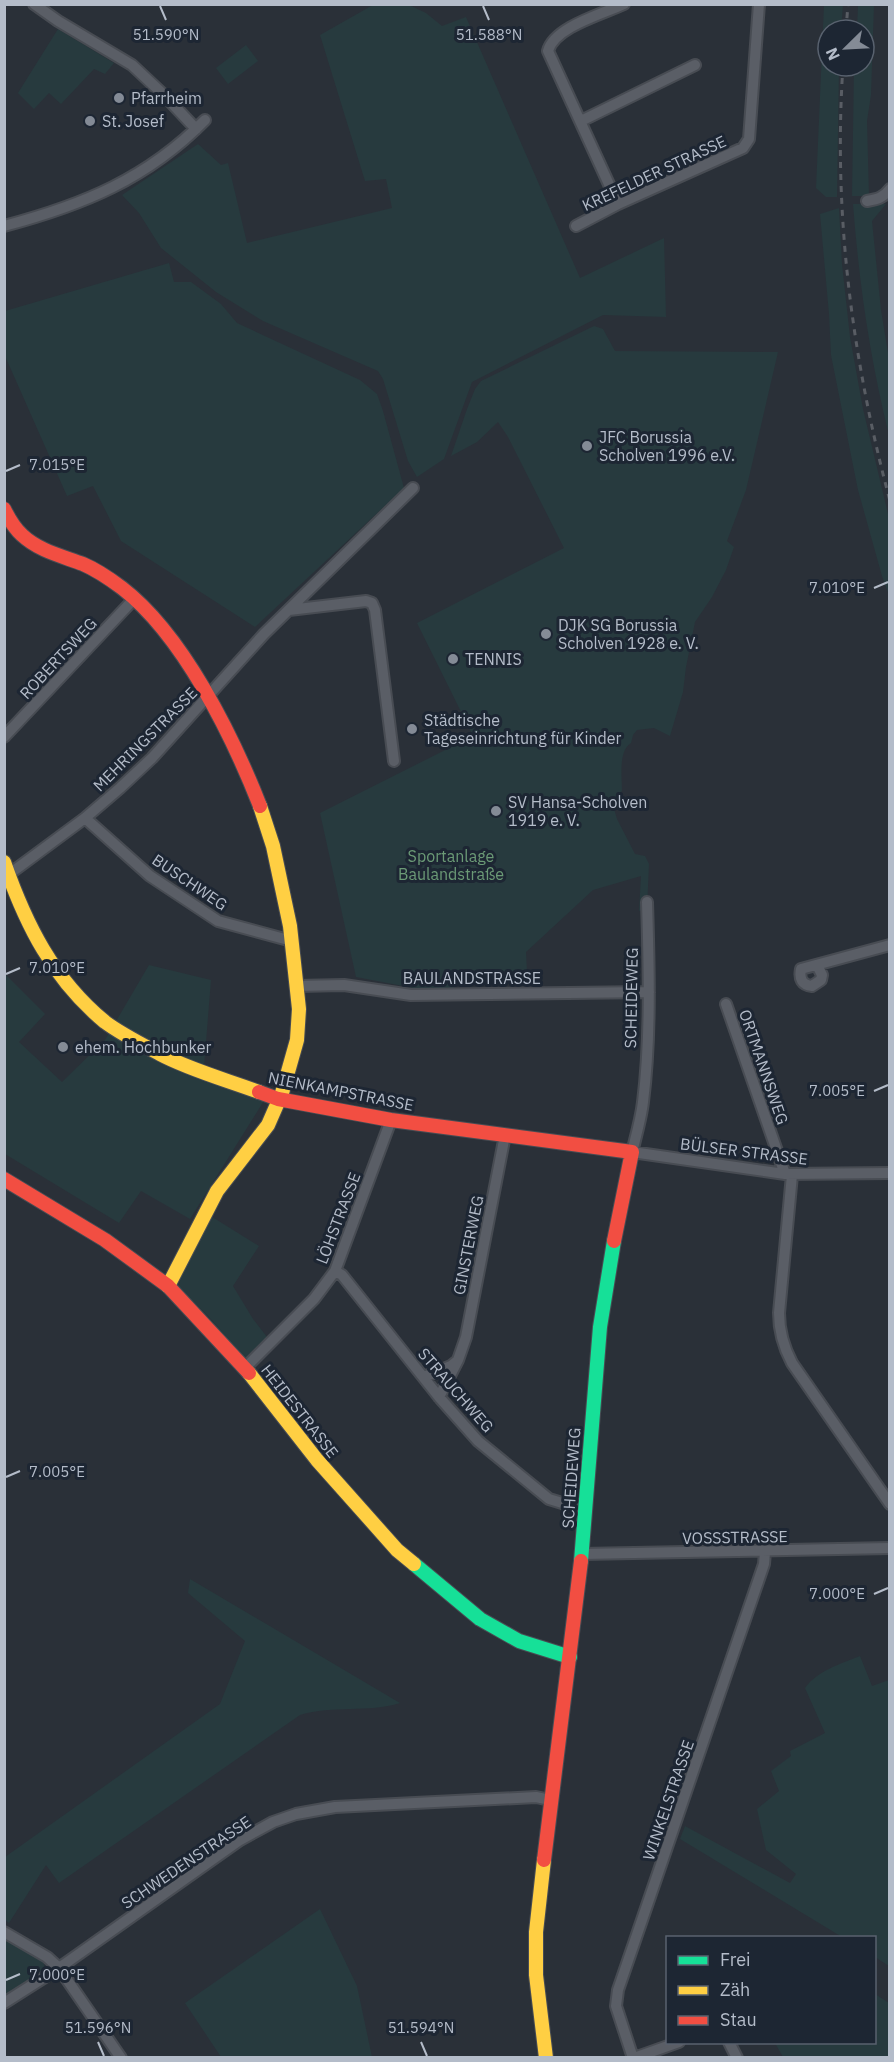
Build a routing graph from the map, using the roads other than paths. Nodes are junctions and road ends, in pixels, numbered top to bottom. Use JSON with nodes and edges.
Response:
{"nodes":[{"id":1,"x":34,"y":4,"type":"edge"},
{"id":2,"x":624,"y":4,"type":"edge"},
{"id":3,"x":759,"y":4,"type":"edge"},
{"id":4,"x":695,"y":65,"type":"dead end"},
{"id":5,"x":205,"y":120,"type":"dead end"},
{"id":6,"x":581,"y":121,"type":"junction"},
{"id":7,"x":196,"y":129,"type":"junction"},
{"id":8,"x":890,"y":189,"type":"edge"},
{"id":9,"x":867,"y":201,"type":"dead end"},
{"id":10,"x":618,"y":204,"type":"junction"},
{"id":11,"x":4,"y":226,"type":"edge"},
{"id":12,"x":576,"y":226,"type":"dead end"},
{"id":13,"x":413,"y":488,"type":"dead end"},
{"id":14,"x":5,"y":513,"type":"edge"},
{"id":15,"x":134,"y":599,"type":"junction"},
{"id":16,"x":289,"y":609,"type":"junction"},
{"id":17,"x":209,"y":696,"type":"junction"},
{"id":18,"x":4,"y":737,"type":"edge"},
{"id":19,"x":394,"y":762,"type":"dead end"},
{"id":20,"x":85,"y":818,"type":"junction"},
{"id":21,"x":6,"y":872,"type":"edge"},
{"id":22,"x":647,"y":902,"type":"dead end"},
{"id":23,"x":292,"y":942,"type":"junction"},
{"id":24,"x":890,"y":945,"type":"edge"},
{"id":25,"x":817,"y":965,"type":"dead end"},
{"id":26,"x":297,"y":986,"type":"junction"},
{"id":27,"x":648,"y":992,"type":"junction"},
{"id":28,"x":726,"y":1004,"type":"dead end"},
{"id":29,"x":278,"y":1099,"type":"junction"},
{"id":30,"x":391,"y":1120,"type":"junction"},
{"id":31,"x":505,"y":1135,"type":"junction"},
{"id":32,"x":632,"y":1152,"type":"junction"},
{"id":33,"x":890,"y":1173,"type":"edge"},
{"id":34,"x":788,"y":1174,"type":"junction"},
{"id":35,"x":4,"y":1179,"type":"edge"},
{"id":36,"x":335,"y":1271,"type":"junction"},
{"id":37,"x":168,"y":1286,"type":"junction"},
{"id":38,"x":458,"y":1360,"type":"junction"},
{"id":39,"x":245,"y":1368,"type":"junction"},
{"id":40,"x":424,"y":1377,"type":"junction"},
{"id":41,"x":440,"y":1397,"type":"junction"},
{"id":42,"x":890,"y":1504,"type":"edge"},
{"id":43,"x":573,"y":1506,"type":"dead end"},
{"id":44,"x":890,"y":1548,"type":"edge"},
{"id":45,"x":765,"y":1552,"type":"junction"},
{"id":46,"x":582,"y":1554,"type":"junction"},
{"id":47,"x":570,"y":1657,"type":"junction"},
{"id":48,"x":550,"y":1794,"type":"junction"},
{"id":49,"x":4,"y":1932,"type":"edge"},
{"id":50,"x":59,"y":1968,"type":"junction"},
{"id":51,"x":4,"y":2003,"type":"edge"},
{"id":52,"x":677,"y":2044,"type":"edge"},
{"id":53,"x":730,"y":2044,"type":"edge"},
{"id":54,"x":121,"y":2058,"type":"edge"},
{"id":55,"x":546,"y":2058,"type":"edge"},
{"id":56,"x":634,"y":2058,"type":"edge"},
{"id":57,"x":737,"y":2058,"type":"edge"}],
"edges":[{"from":1,"to":7,"type":"street"},
{"from":2,"to":6,"type":"street"},
{"from":3,"to":10,"type":"street","name":"KREFELDER STRASSE"},
{"from":4,"to":6,"type":"street"},
{"from":5,"to":7,"type":"street"},
{"from":6,"to":10,"type":"street"},
{"from":7,"to":11,"type":"street"},
{"from":8,"to":9,"type":"street"},
{"from":10,"to":12,"type":"street","name":"KREFELDER STRASSE"},
{"from":13,"to":16,"type":"street","name":"MEHRINGSTRASSE"},
{"from":14,"to":15,"type":"street"},
{"from":15,"to":17,"type":"street"},
{"from":15,"to":18,"type":"street","name":"ROBERTSWEG"},
{"from":16,"to":17,"type":"street","name":"MEHRINGSTRASSE"},
{"from":16,"to":19,"type":"street"},
{"from":17,"to":20,"type":"street","name":"MEHRINGSTRASSE"},
{"from":17,"to":23,"type":"street"},
{"from":20,"to":21,"type":"street","name":"MEHRINGSTRASSE"},
{"from":20,"to":23,"type":"street","name":"BUSCHWEG"},
{"from":21,"to":29,"type":"street","name":"NIENKAMPSTRASSE"},
{"from":22,"to":27,"type":"street","name":"SCHEIDEWEG"},
{"from":23,"to":26,"type":"street"},
{"from":24,"to":25,"type":"street"},
{"from":26,"to":27,"type":"street","name":"BAULANDSTRASSE"},
{"from":26,"to":29,"type":"street"},
{"from":27,"to":32,"type":"street","name":"SCHEIDEWEG"},
{"from":28,"to":34,"type":"street","name":"ORTMANNSWEG"},
{"from":29,"to":30,"type":"street","name":"NIENKAMPSTRASSE"},
{"from":29,"to":37,"type":"street"},
{"from":30,"to":31,"type":"street","name":"NIENKAMPSTRASSE"},
{"from":30,"to":36,"type":"street","name":"LÖHSTRASSE"},
{"from":31,"to":32,"type":"street","name":"NIENKAMPSTRASSE"},
{"from":31,"to":38,"type":"street","name":"GINSTERWEG"},
{"from":32,"to":34,"type":"street","name":"BÜLSER STRASSE"},
{"from":32,"to":46,"type":"street","name":"SCHEIDEWEG"},
{"from":33,"to":34,"type":"street","name":"BÜLSER STRASSE"},
{"from":34,"to":42,"type":"street"},
{"from":35,"to":37,"type":"street","name":"HEIDESTRASSE"},
{"from":36,"to":39,"type":"street","name":"LÖHSTRASSE"},
{"from":36,"to":40,"type":"street","name":"STRAUCHWEG"},
{"from":37,"to":39,"type":"street","name":"HEIDESTRASSE"},
{"from":38,"to":40,"type":"street"},
{"from":38,"to":41,"type":"street","name":"GINSTERWEG"},
{"from":39,"to":47,"type":"street","name":"HEIDESTRASSE"},
{"from":40,"to":41,"type":"street","name":"STRAUCHWEG"},
{"from":41,"to":43,"type":"street","name":"STRAUCHWEG"},
{"from":44,"to":45,"type":"street","name":"VOSSSTRASSE"},
{"from":45,"to":46,"type":"street","name":"VOSSSTRASSE"},
{"from":45,"to":56,"type":"street","name":"WINKELSTRASSE"},
{"from":46,"to":47,"type":"street","name":"SCHEIDEWEG"},
{"from":47,"to":48,"type":"street","name":"SCHEIDEWEG"},
{"from":48,"to":50,"type":"street","name":"SCHWEDENSTRASSE"},
{"from":48,"to":55,"type":"street","name":"SCHEIDEWEG"},
{"from":49,"to":50,"type":"street"},
{"from":50,"to":51,"type":"street","name":"SCHWEDENSTRASSE"},
{"from":50,"to":54,"type":"street"},
{"from":52,"to":56,"type":"street"},
{"from":53,"to":57,"type":"street"}]}
